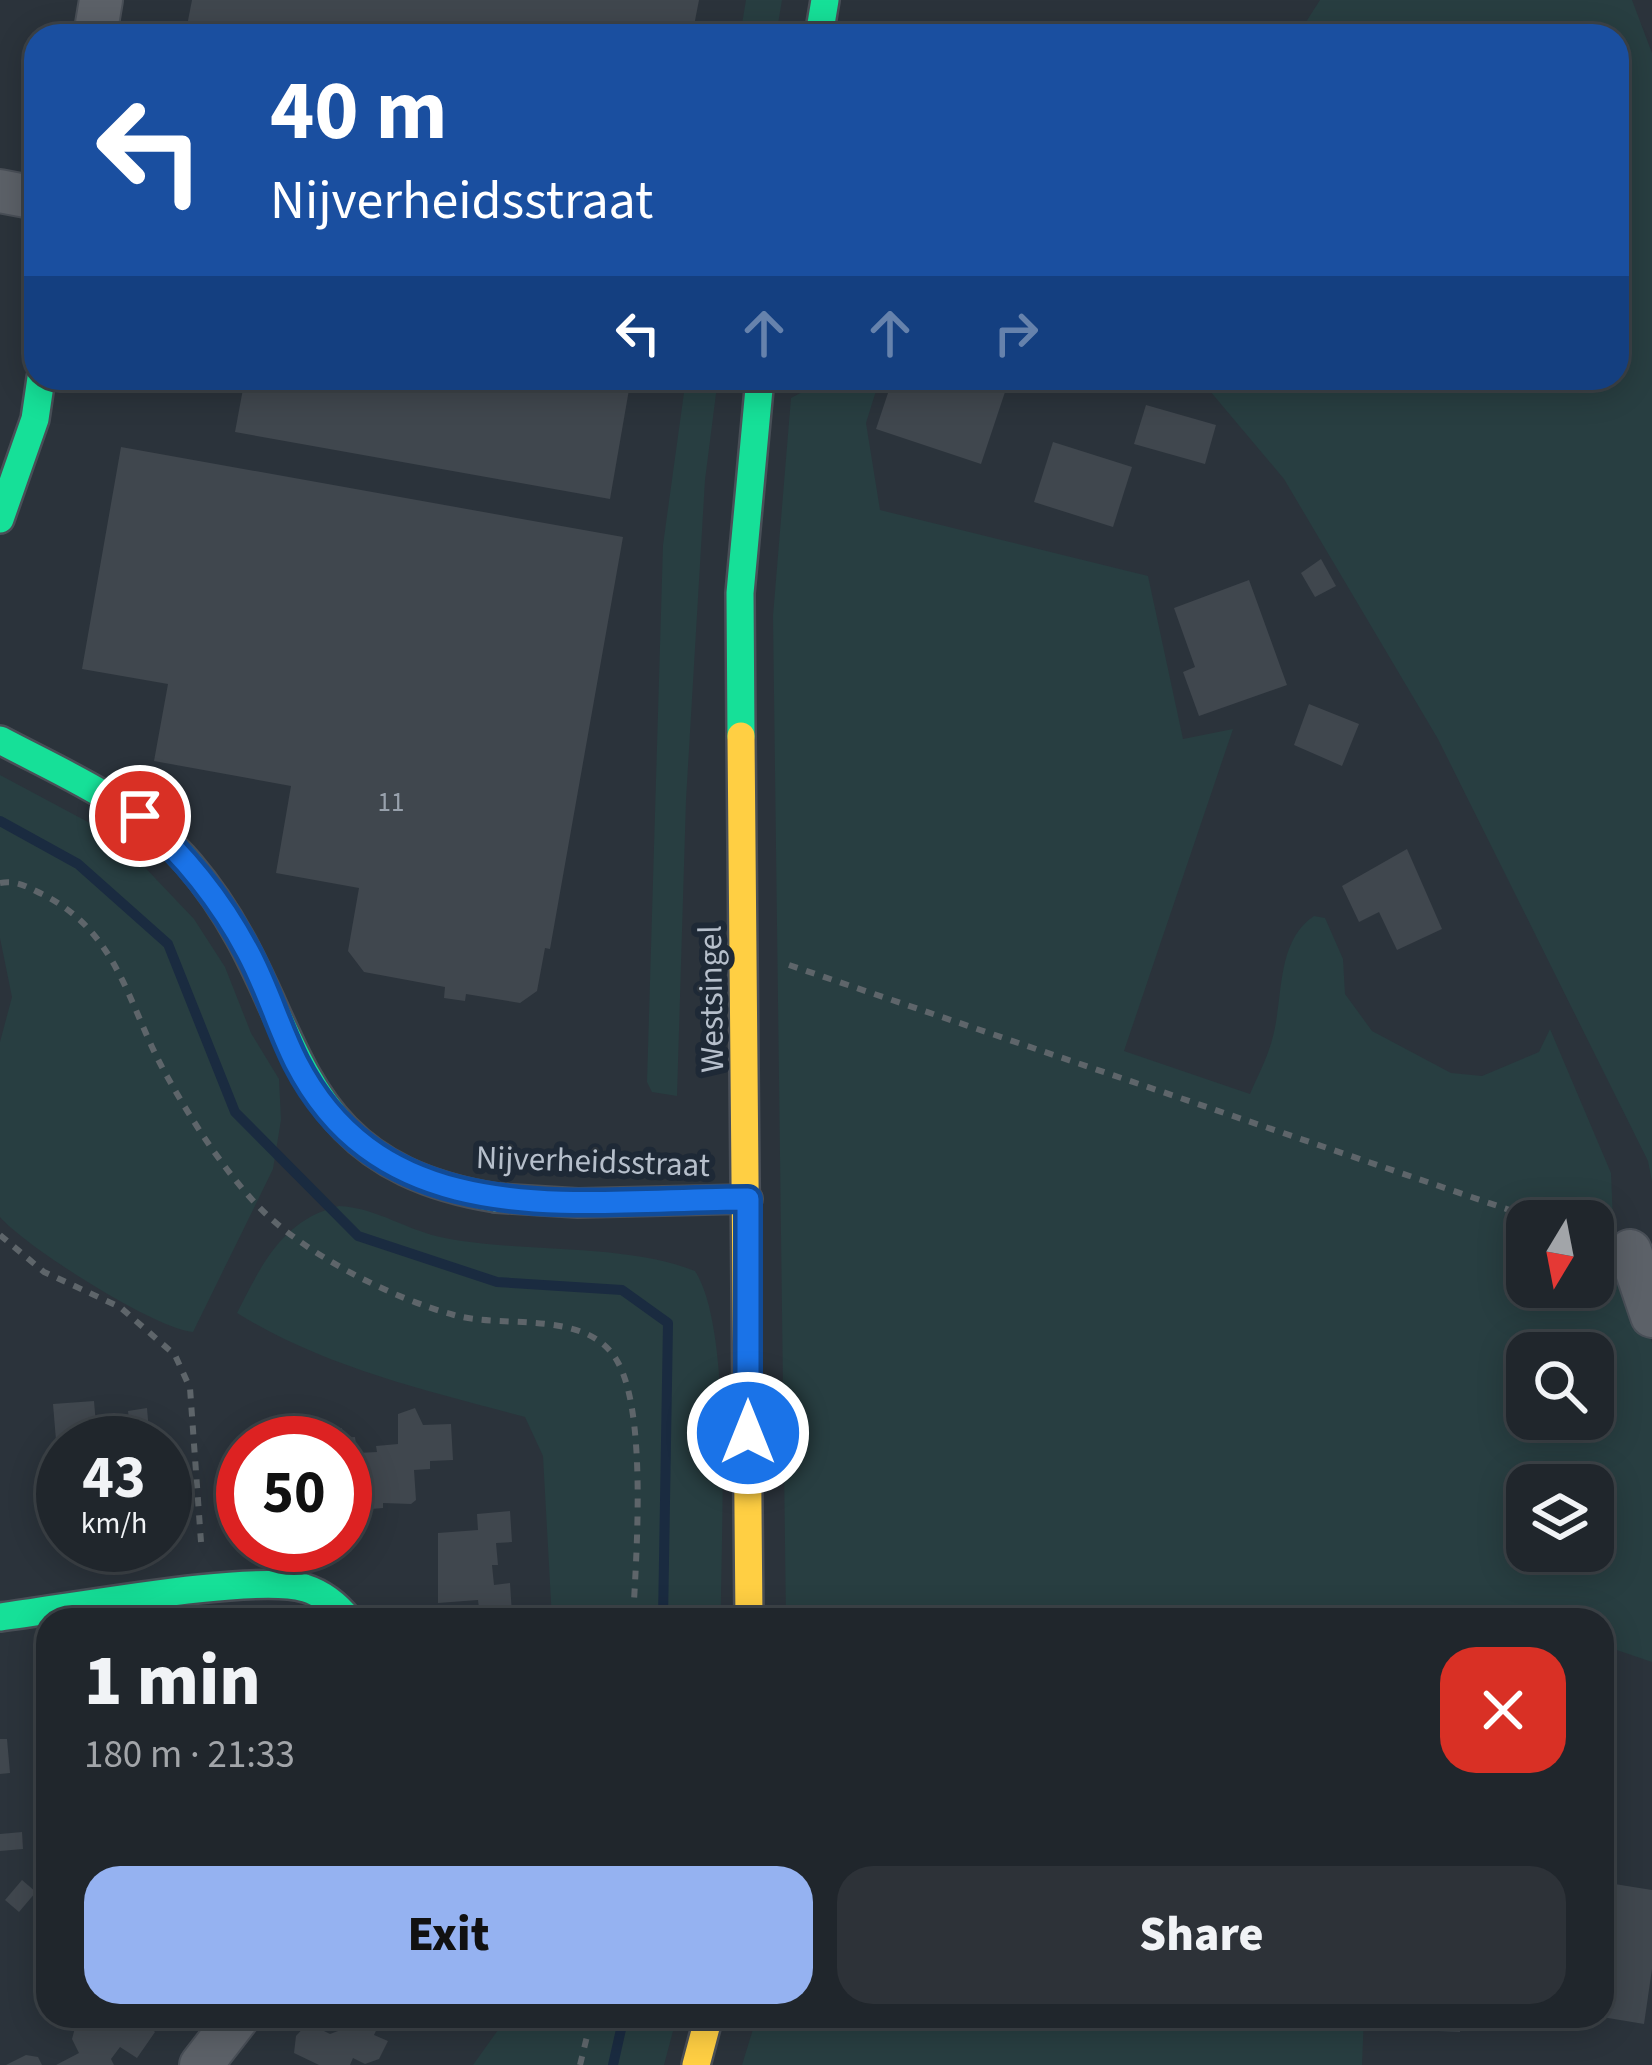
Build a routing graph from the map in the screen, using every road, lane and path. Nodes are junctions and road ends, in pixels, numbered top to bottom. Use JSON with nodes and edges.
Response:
{"nodes":[{"id":1,"x":39,"y":390,"type":"edge"},
{"id":2,"x":759,"y":390,"type":"edge"},
{"id":3,"x":0,"y":519,"type":"edge"},
{"id":4,"x":0,"y":740,"type":"edge"},
{"id":5,"x":0,"y":883,"type":"edge"},
{"id":6,"x":746,"y":951,"type":"junction"},
{"id":7,"x":748,"y":1199,"type":"junction"},
{"id":8,"x":1506,"y":1208,"type":"edge"},
{"id":9,"x":0,"y":1235,"type":"edge"},
{"id":10,"x":1630,"y":1251,"type":"dead end"},
{"id":11,"x":1652,"y":1316,"type":"edge"},
{"id":12,"x":186,"y":1603,"type":"edge"},
{"id":13,"x":120,"y":1608,"type":"edge"},
{"id":14,"x":340,"y":1608,"type":"edge"},
{"id":15,"x":633,"y":1608,"type":"edge"},
{"id":16,"x":749,"y":1608,"type":"edge"},
{"id":17,"x":36,"y":1614,"type":"edge"},
{"id":18,"x":0,"y":1617,"type":"edge"},
{"id":19,"x":229,"y":2028,"type":"edge"},
{"id":20,"x":589,"y":2028,"type":"edge"},
{"id":21,"x":706,"y":2028,"type":"edge"},
{"id":22,"x":202,"y":2065,"type":"edge"},
{"id":23,"x":580,"y":2065,"type":"edge"},
{"id":24,"x":695,"y":2065,"type":"edge"}],
"edges":[{"from":1,"to":3,"type":"street"},
{"from":2,"to":6,"type":"street","name":"Westsingel"},
{"from":4,"to":7,"type":"street","name":"Nijverheidsstraat"},
{"from":5,"to":15,"type":"path"},
{"from":6,"to":7,"type":"street","name":"Westsingel"},
{"from":6,"to":8,"type":"path"},
{"from":7,"to":16,"type":"street","name":"Westsingel"},
{"from":9,"to":12,"type":"path"},
{"from":10,"to":11,"type":"street"},
{"from":12,"to":13,"type":"street"},
{"from":12,"to":14,"type":"street"},
{"from":17,"to":18,"type":"street"},
{"from":19,"to":22,"type":"street"},
{"from":20,"to":23,"type":"path"},
{"from":21,"to":24,"type":"street"}]}
